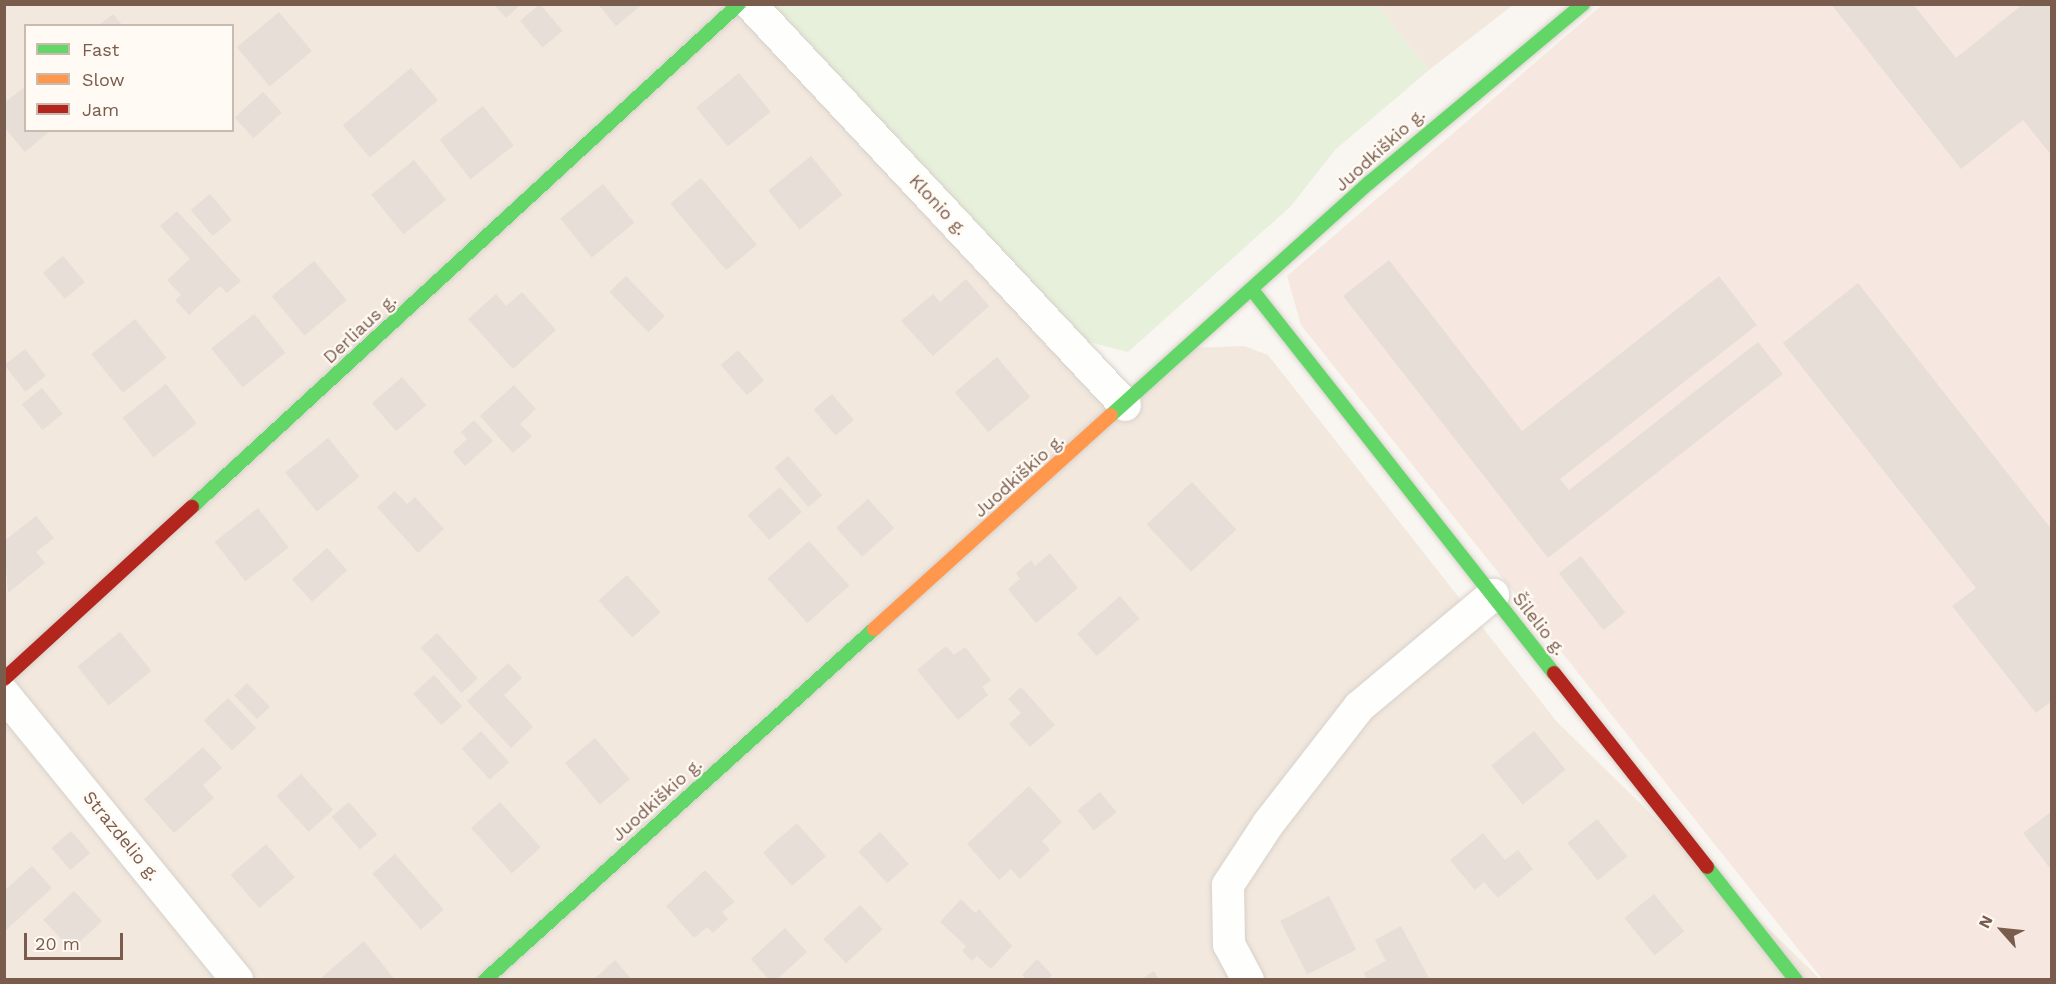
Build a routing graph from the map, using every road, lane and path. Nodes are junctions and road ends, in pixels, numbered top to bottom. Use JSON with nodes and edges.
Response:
{"nodes":[{"id":1,"x":739,"y":4,"type":"edge"},
{"id":2,"x":750,"y":4,"type":"edge"},
{"id":3,"x":1583,"y":4,"type":"edge"},
{"id":4,"x":1253,"y":291,"type":"junction"},
{"id":5,"x":1125,"y":405,"type":"junction"},
{"id":6,"x":1493,"y":595,"type":"junction"},
{"id":7,"x":4,"y":679,"type":"edge"},
{"id":8,"x":4,"y":694,"type":"edge"},
{"id":9,"x":237,"y":980,"type":"edge"},
{"id":10,"x":484,"y":980,"type":"edge"},
{"id":11,"x":1248,"y":980,"type":"edge"},
{"id":12,"x":1796,"y":980,"type":"edge"}],
"edges":[{"from":1,"to":7,"type":"street","name":"Derliaus g."},
{"from":2,"to":5,"type":"street","name":"Klonio g."},
{"from":3,"to":4,"type":"street","name":"Juodkiškio g."},
{"from":4,"to":5,"type":"street","name":"Juodkiškio g."},
{"from":4,"to":6,"type":"street","name":"Šilelio g."},
{"from":5,"to":10,"type":"street","name":"Juodkiškio g."},
{"from":6,"to":11,"type":"street"},
{"from":6,"to":12,"type":"street","name":"Šilelio g."},
{"from":8,"to":9,"type":"street","name":"Strazdelio g."}]}
